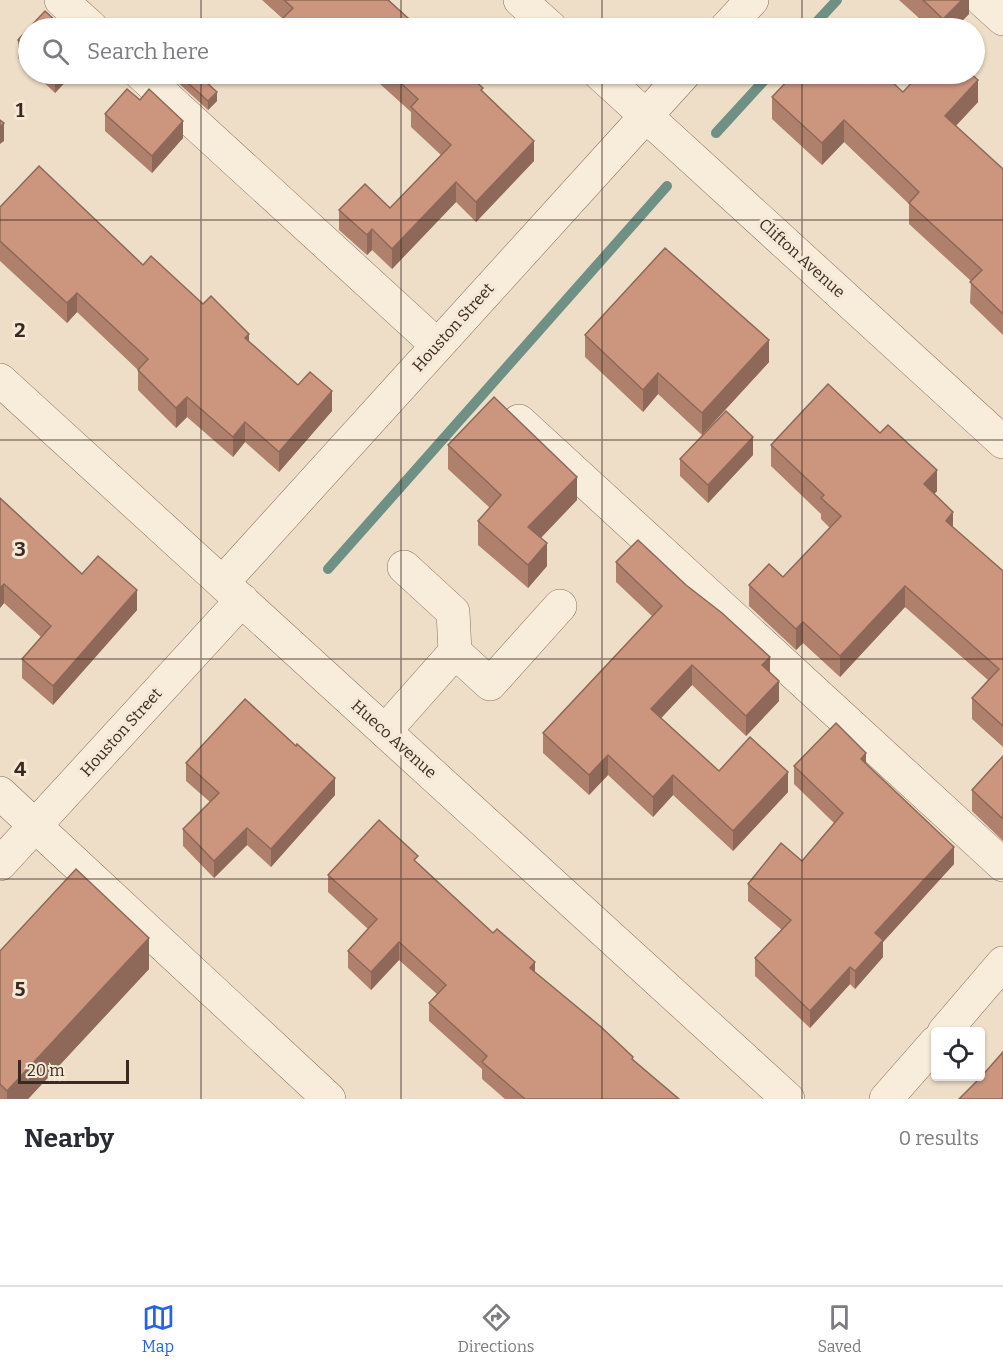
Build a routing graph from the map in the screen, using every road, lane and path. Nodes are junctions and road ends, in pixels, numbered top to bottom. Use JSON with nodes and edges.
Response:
{"nodes":[{"id":1,"x":61,"y":0,"type":"edge"},
{"id":2,"x":520,"y":0,"type":"edge"},
{"id":3,"x":752,"y":0,"type":"edge"},
{"id":4,"x":982,"y":0,"type":"edge"},
{"id":5,"x":81,"y":18,"type":"edge"},
{"id":6,"x":540,"y":18,"type":"edge"},
{"id":7,"x":735,"y":18,"type":"edge"},
{"id":8,"x":1003,"y":19,"type":"edge"},
{"id":9,"x":152,"y":84,"type":"edge"},
{"id":10,"x":611,"y":84,"type":"edge"},
{"id":11,"x":675,"y":84,"type":"edge"},
{"id":12,"x":646,"y":115,"type":"junction"},
{"id":13,"x":437,"y":345,"type":"junction"},
{"id":14,"x":0,"y":380,"type":"edge"},
{"id":15,"x":519,"y":421,"type":"edge"},
{"id":16,"x":1003,"y":442,"type":"edge"},
{"id":17,"x":404,"y":567,"type":"dead end"},
{"id":18,"x":232,"y":591,"type":"junction"},
{"id":19,"x":560,"y":606,"type":"dead end"},
{"id":20,"x":455,"y":652,"type":"junction"},
{"id":21,"x":385,"y":731,"type":"junction"},
{"id":22,"x":0,"y":794,"type":"edge"},
{"id":23,"x":35,"y":825,"type":"junction"},
{"id":24,"x":0,"y":864,"type":"edge"},
{"id":25,"x":1003,"y":865,"type":"edge"},
{"id":26,"x":1003,"y":963,"type":"edge"},
{"id":27,"x":948,"y":1027,"type":"edge"},
{"id":28,"x":931,"y":1048,"type":"edge"},
{"id":29,"x":329,"y":1099,"type":"edge"},
{"id":30,"x":788,"y":1099,"type":"edge"},
{"id":31,"x":886,"y":1099,"type":"edge"}],
"edges":[{"from":1,"to":5,"type":"street"},
{"from":2,"to":6,"type":"street"},
{"from":3,"to":7,"type":"street"},
{"from":4,"to":8,"type":"street"},
{"from":9,"to":13,"type":"street"},
{"from":10,"to":12,"type":"street","name":"Clifton Avenue"},
{"from":11,"to":12,"type":"street","name":"Houston Street"},
{"from":12,"to":13,"type":"street","name":"Houston Street"},
{"from":12,"to":16,"type":"street","name":"Clifton Avenue"},
{"from":13,"to":18,"type":"street","name":"Houston Street"},
{"from":14,"to":18,"type":"street","name":"Hueco Avenue"},
{"from":15,"to":25,"type":"street"},
{"from":17,"to":20,"type":"street"},
{"from":18,"to":21,"type":"street","name":"Hueco Avenue"},
{"from":18,"to":23,"type":"street","name":"Houston Street"},
{"from":19,"to":20,"type":"street"},
{"from":20,"to":21,"type":"street"},
{"from":21,"to":30,"type":"street","name":"Hueco Avenue"},
{"from":22,"to":23,"type":"street"},
{"from":23,"to":24,"type":"street","name":"Houston Street"},
{"from":23,"to":29,"type":"street"},
{"from":26,"to":27,"type":"street"},
{"from":28,"to":31,"type":"street"}]}
